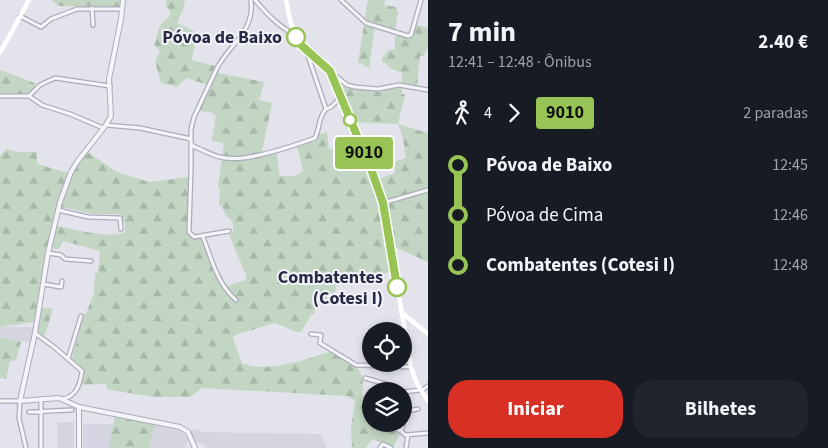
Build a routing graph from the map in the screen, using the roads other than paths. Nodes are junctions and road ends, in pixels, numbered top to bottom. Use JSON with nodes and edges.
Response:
{"nodes":[{"id":1,"x":29,"y":0,"type":"edge"},
{"id":2,"x":123,"y":0,"type":"edge"},
{"id":3,"x":253,"y":0,"type":"edge"},
{"id":4,"x":286,"y":0,"type":"edge"},
{"id":5,"x":341,"y":0,"type":"edge"},
{"id":6,"x":421,"y":0,"type":"edge"},
{"id":7,"x":92,"y":8,"type":"junction"},
{"id":8,"x":122,"y":9,"type":"junction"},
{"id":9,"x":20,"y":16,"type":"junction"},
{"id":10,"x":93,"y":25,"type":"dead end"},
{"id":11,"x":295,"y":35,"type":"junction"},
{"id":12,"x":306,"y":49,"type":"junction"},
{"id":13,"x":0,"y":53,"type":"edge"},
{"id":14,"x":330,"y":71,"type":"junction"},
{"id":15,"x":110,"y":86,"type":"junction"},
{"id":16,"x":428,"y":90,"type":"edge"},
{"id":17,"x":0,"y":96,"type":"edge"},
{"id":18,"x":29,"y":96,"type":"junction"},
{"id":19,"x":340,"y":98,"type":"junction"},
{"id":20,"x":326,"y":109,"type":"junction"},
{"id":21,"x":105,"y":127,"type":"junction"},
{"id":22,"x":191,"y":141,"type":"junction"},
{"id":23,"x":428,"y":190,"type":"edge"},
{"id":24,"x":383,"y":203,"type":"junction"},
{"id":25,"x":58,"y":210,"type":"junction"},
{"id":26,"x":121,"y":229,"type":"dead end"},
{"id":27,"x":229,"y":231,"type":"dead end"},
{"id":28,"x":204,"y":237,"type":"junction"},
{"id":29,"x":48,"y":253,"type":"junction"},
{"id":30,"x":92,"y":261,"type":"dead end"},
{"id":31,"x":62,"y":281,"type":"dead end"},
{"id":32,"x":43,"y":284,"type":"junction"},
{"id":33,"x":236,"y":300,"type":"dead end"},
{"id":34,"x":401,"y":312,"type":"junction"},
{"id":35,"x":80,"y":316,"type":"dead end"},
{"id":36,"x":403,"y":322,"type":"edge"},
{"id":37,"x":35,"y":333,"type":"junction"},
{"id":38,"x":311,"y":334,"type":"dead end"},
{"id":39,"x":428,"y":334,"type":"edge"},
{"id":40,"x":68,"y":359,"type":"junction"},
{"id":41,"x":362,"y":365,"type":"edge"},
{"id":42,"x":412,"y":369,"type":"edge"},
{"id":43,"x":365,"y":378,"type":"dead end"},
{"id":44,"x":379,"y":382,"type":"edge"},
{"id":45,"x":428,"y":386,"type":"edge"},
{"id":46,"x":412,"y":391,"type":"edge"},
{"id":47,"x":421,"y":391,"type":"junction"},
{"id":48,"x":41,"y":399,"type":"junction"},
{"id":49,"x":63,"y":399,"type":"junction"},
{"id":50,"x":0,"y":401,"type":"edge"},
{"id":51,"x":20,"y":401,"type":"junction"},
{"id":52,"x":428,"y":401,"type":"edge"},
{"id":53,"x":79,"y":407,"type":"junction"},
{"id":54,"x":418,"y":409,"type":"dead end"},
{"id":55,"x":72,"y":410,"type":"dead end"},
{"id":56,"x":412,"y":410,"type":"edge"},
{"id":57,"x":29,"y":412,"type":"dead end"},
{"id":58,"x":41,"y":412,"type":"junction"},
{"id":59,"x":402,"y":432,"type":"edge"},
{"id":60,"x":428,"y":433,"type":"edge"},
{"id":61,"x":408,"y":435,"type":"junction"},
{"id":62,"x":26,"y":448,"type":"edge"},
{"id":63,"x":41,"y":448,"type":"edge"},
{"id":64,"x":79,"y":448,"type":"edge"},
{"id":65,"x":195,"y":448,"type":"edge"},
{"id":66,"x":380,"y":448,"type":"edge"},
{"id":67,"x":391,"y":448,"type":"edge"},
{"id":68,"x":406,"y":448,"type":"edge"}],
"edges":[{"from":1,"to":9,"type":"main road"},
{"from":2,"to":8,"type":"street"},
{"from":3,"to":11,"type":"street"},
{"from":3,"to":22,"type":"street"},
{"from":4,"to":11,"type":"main road"},
{"from":5,"to":6,"type":"street"},
{"from":7,"to":8,"type":"street"},
{"from":7,"to":9,"type":"street"},
{"from":7,"to":10,"type":"street"},
{"from":8,"to":15,"type":"street"},
{"from":9,"to":13,"type":"main road"},
{"from":11,"to":12,"type":"main road"},
{"from":12,"to":14,"type":"main road"},
{"from":12,"to":20,"type":"street"},
{"from":14,"to":16,"type":"street"},
{"from":14,"to":19,"type":"main road"},
{"from":15,"to":18,"type":"street"},
{"from":15,"to":21,"type":"street"},
{"from":17,"to":18,"type":"street"},
{"from":18,"to":21,"type":"street"},
{"from":19,"to":20,"type":"street"},
{"from":19,"to":24,"type":"main road"},
{"from":20,"to":22,"type":"street"},
{"from":21,"to":22,"type":"street"},
{"from":21,"to":25,"type":"street"},
{"from":22,"to":28,"type":"street"},
{"from":23,"to":24,"type":"street"},
{"from":24,"to":34,"type":"main road"},
{"from":25,"to":26,"type":"street"},
{"from":25,"to":29,"type":"street"},
{"from":27,"to":28,"type":"street"},
{"from":28,"to":33,"type":"street"},
{"from":29,"to":30,"type":"street"},
{"from":29,"to":32,"type":"street"},
{"from":31,"to":32,"type":"street"},
{"from":32,"to":37,"type":"street"},
{"from":34,"to":36,"type":"main road"},
{"from":34,"to":39,"type":"main road"},
{"from":35,"to":40,"type":"street"},
{"from":37,"to":40,"type":"street"},
{"from":37,"to":51,"type":"street"},
{"from":38,"to":41,"type":"street"},
{"from":40,"to":49,"type":"street"},
{"from":42,"to":47,"type":"main road"},
{"from":43,"to":44,"type":"street"},
{"from":45,"to":47,"type":"street"},
{"from":46,"to":47,"type":"street"},
{"from":47,"to":52,"type":"main road"},
{"from":48,"to":49,"type":"street"},
{"from":48,"to":51,"type":"street"},
{"from":48,"to":58,"type":"street"},
{"from":49,"to":53,"type":"street"},
{"from":50,"to":51,"type":"street"},
{"from":51,"to":62,"type":"street"},
{"from":53,"to":64,"type":"street"},
{"from":53,"to":65,"type":"street"},
{"from":54,"to":56,"type":"street"},
{"from":55,"to":58,"type":"street"},
{"from":57,"to":58,"type":"street"},
{"from":58,"to":63,"type":"street"},
{"from":59,"to":61,"type":"street"},
{"from":60,"to":61,"type":"street"},
{"from":61,"to":68,"type":"street"},
{"from":66,"to":67,"type":"street"}]}
